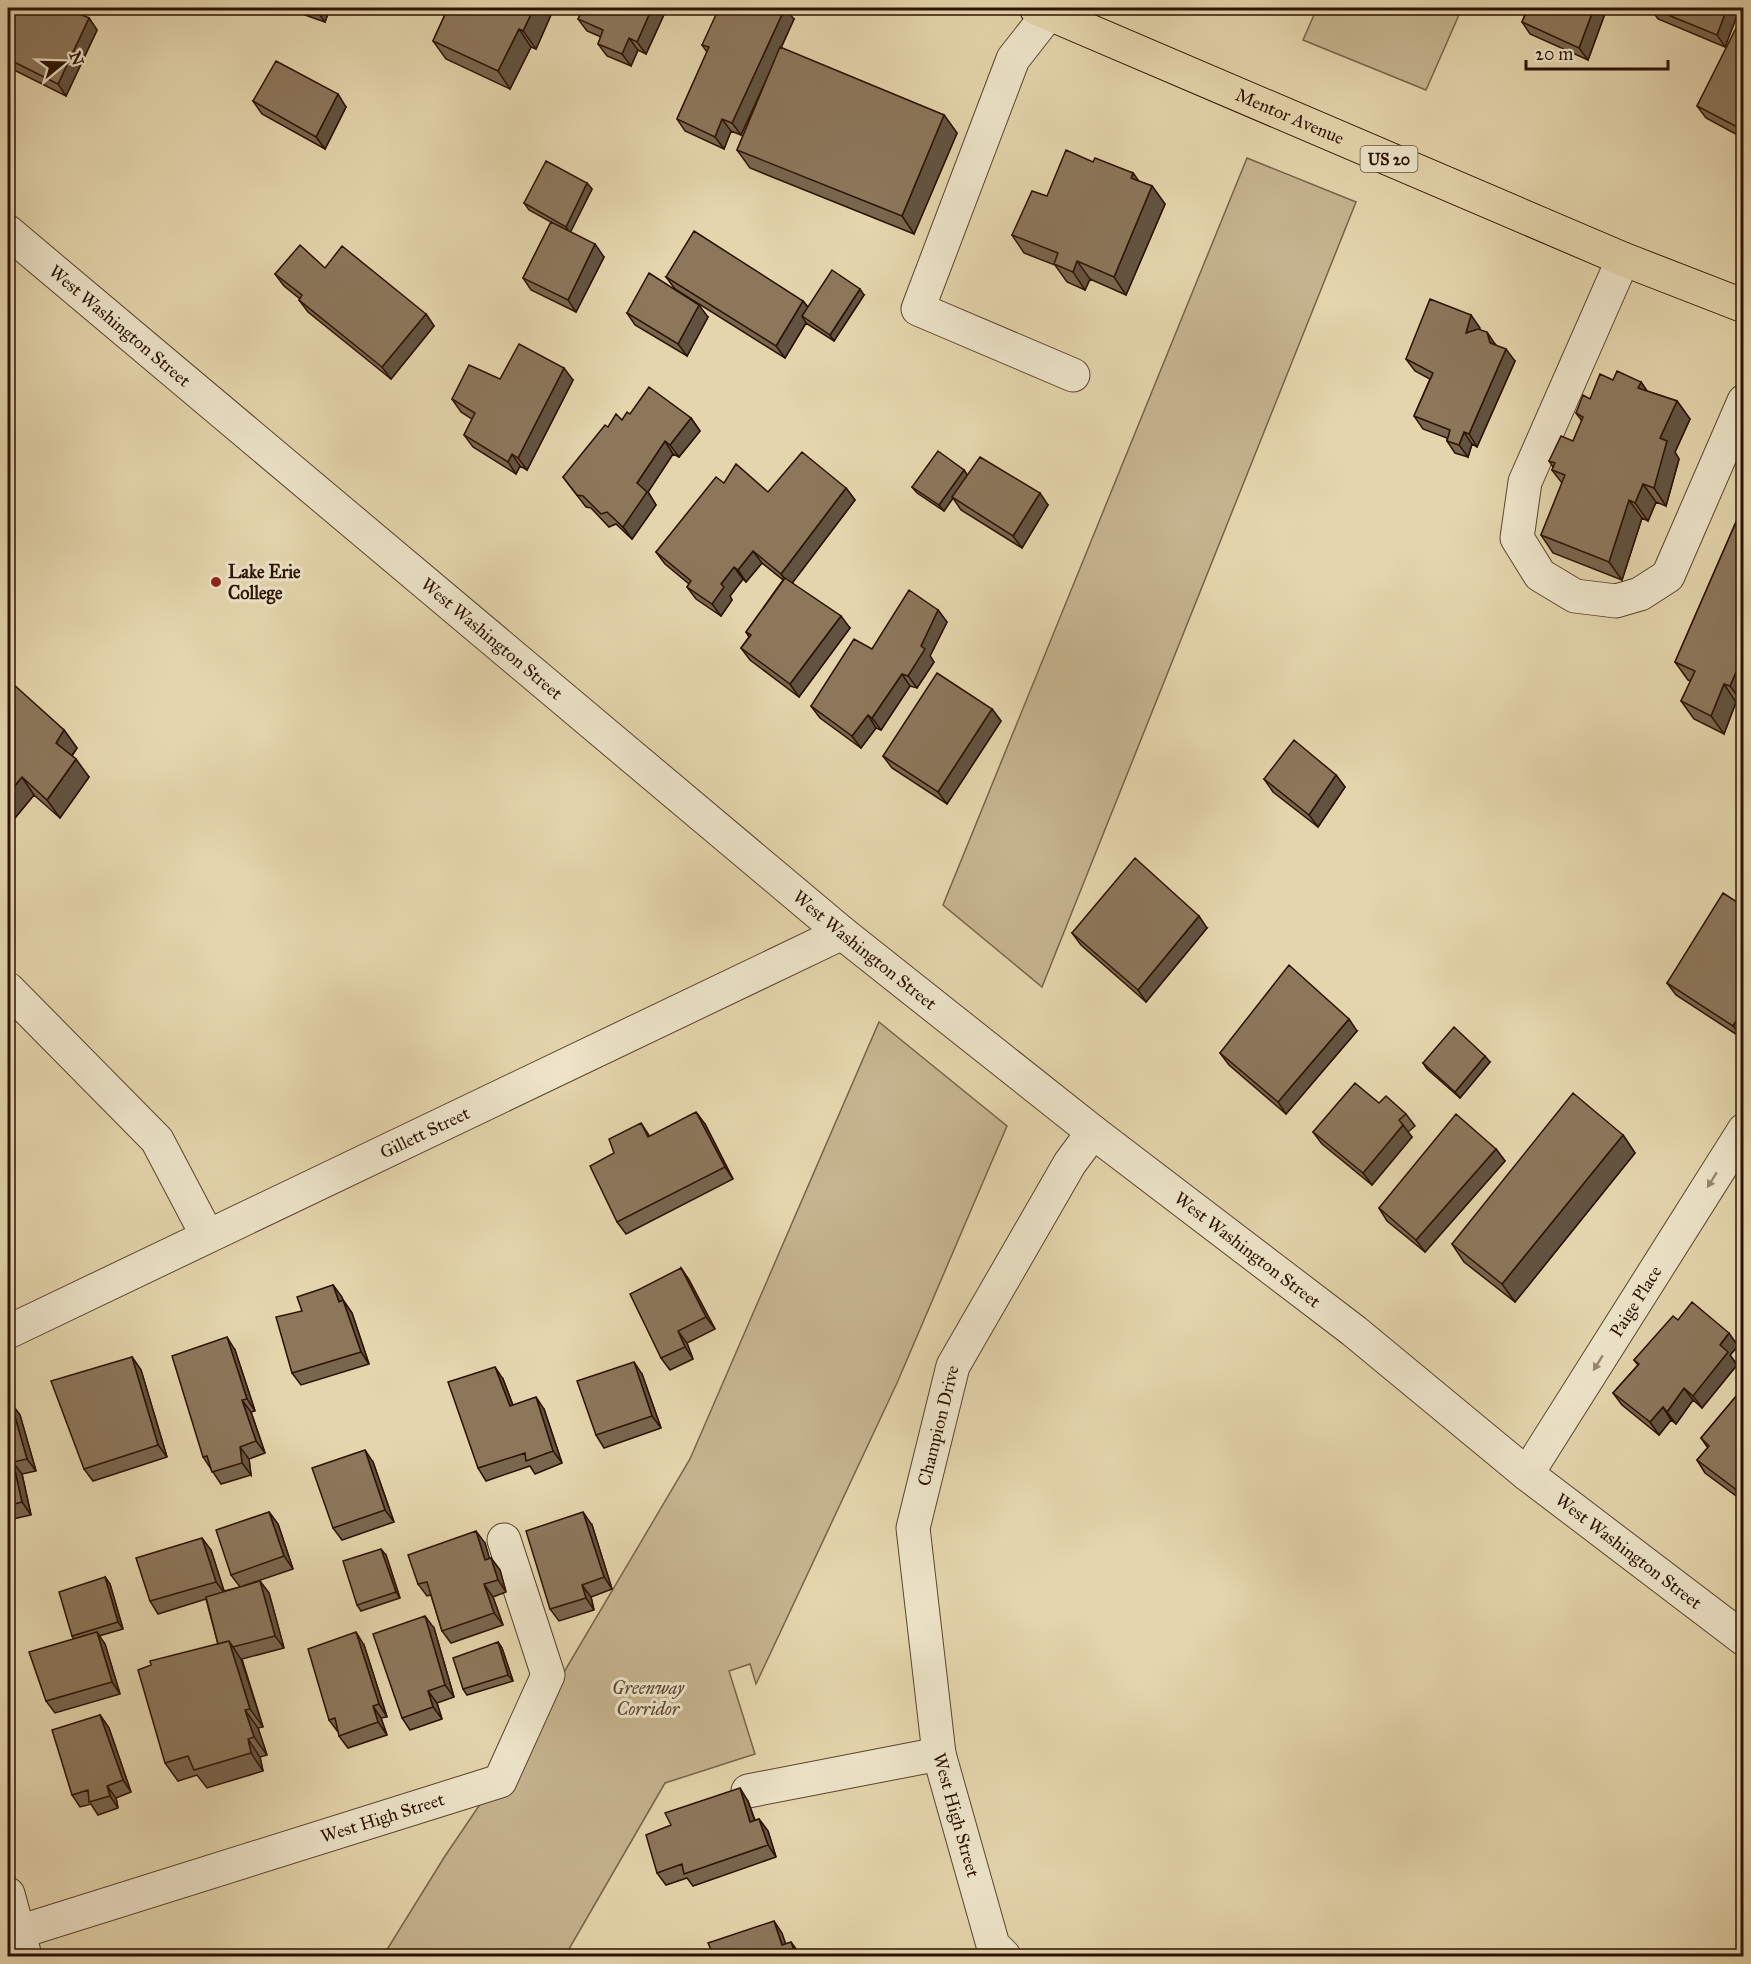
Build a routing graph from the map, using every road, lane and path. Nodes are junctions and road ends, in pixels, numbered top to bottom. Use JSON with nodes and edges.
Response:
{"nodes":[{"id":1,"x":1043,"y":10,"type":"edge"},
{"id":2,"x":8,"y":232,"type":"edge"},
{"id":3,"x":1623,"y":259,"type":"junction"},
{"id":4,"x":1743,"y":306,"type":"edge"},
{"id":5,"x":1073,"y":375,"type":"dead end"},
{"id":6,"x":1743,"y":401,"type":"edge"},
{"id":7,"x":842,"y":933,"type":"junction"},
{"id":8,"x":8,"y":989,"type":"edge"},
{"id":9,"x":1743,"y":1130,"type":"edge"},
{"id":10,"x":1093,"y":1132,"type":"junction"},
{"id":11,"x":207,"y":1235,"type":"junction"},
{"id":12,"x":8,"y":1332,"type":"edge"},
{"id":13,"x":1527,"y":1474,"type":"junction"},
{"id":14,"x":504,"y":1540,"type":"dead end"},
{"id":15,"x":1743,"y":1639,"type":"edge"},
{"id":16,"x":939,"y":1754,"type":"junction"},
{"id":17,"x":748,"y":1791,"type":"dead end"},
{"id":18,"x":8,"y":1894,"type":"edge"},
{"id":19,"x":22,"y":1944,"type":"edge"},
{"id":20,"x":1004,"y":1956,"type":"edge"}],
"edges":[{"from":1,"to":3,"type":"main road","name":"Mentor Avenue","number":"US 20"},
{"from":1,"to":5,"type":"street"},
{"from":2,"to":7,"type":"street","name":"West Washington Street"},
{"from":3,"to":4,"type":"main road","name":"Mentor Avenue","number":"US 20"},
{"from":3,"to":6,"type":"street"},
{"from":7,"to":10,"type":"street","name":"West Washington Street"},
{"from":7,"to":11,"type":"street","name":"Gillett Street"},
{"from":8,"to":11,"type":"street"},
{"from":9,"to":13,"type":"street","name":"Paige Place","one_way":true},
{"from":10,"to":13,"type":"street","name":"West Washington Street"},
{"from":10,"to":16,"type":"street","name":"Champion Drive"},
{"from":11,"to":12,"type":"street","name":"Gillett Street"},
{"from":13,"to":15,"type":"street","name":"West Washington Street"},
{"from":14,"to":19,"type":"street","name":"West High Street"},
{"from":16,"to":17,"type":"street","name":"West High Street"},
{"from":16,"to":20,"type":"street","name":"West High Street"},
{"from":18,"to":19,"type":"street"}]}
